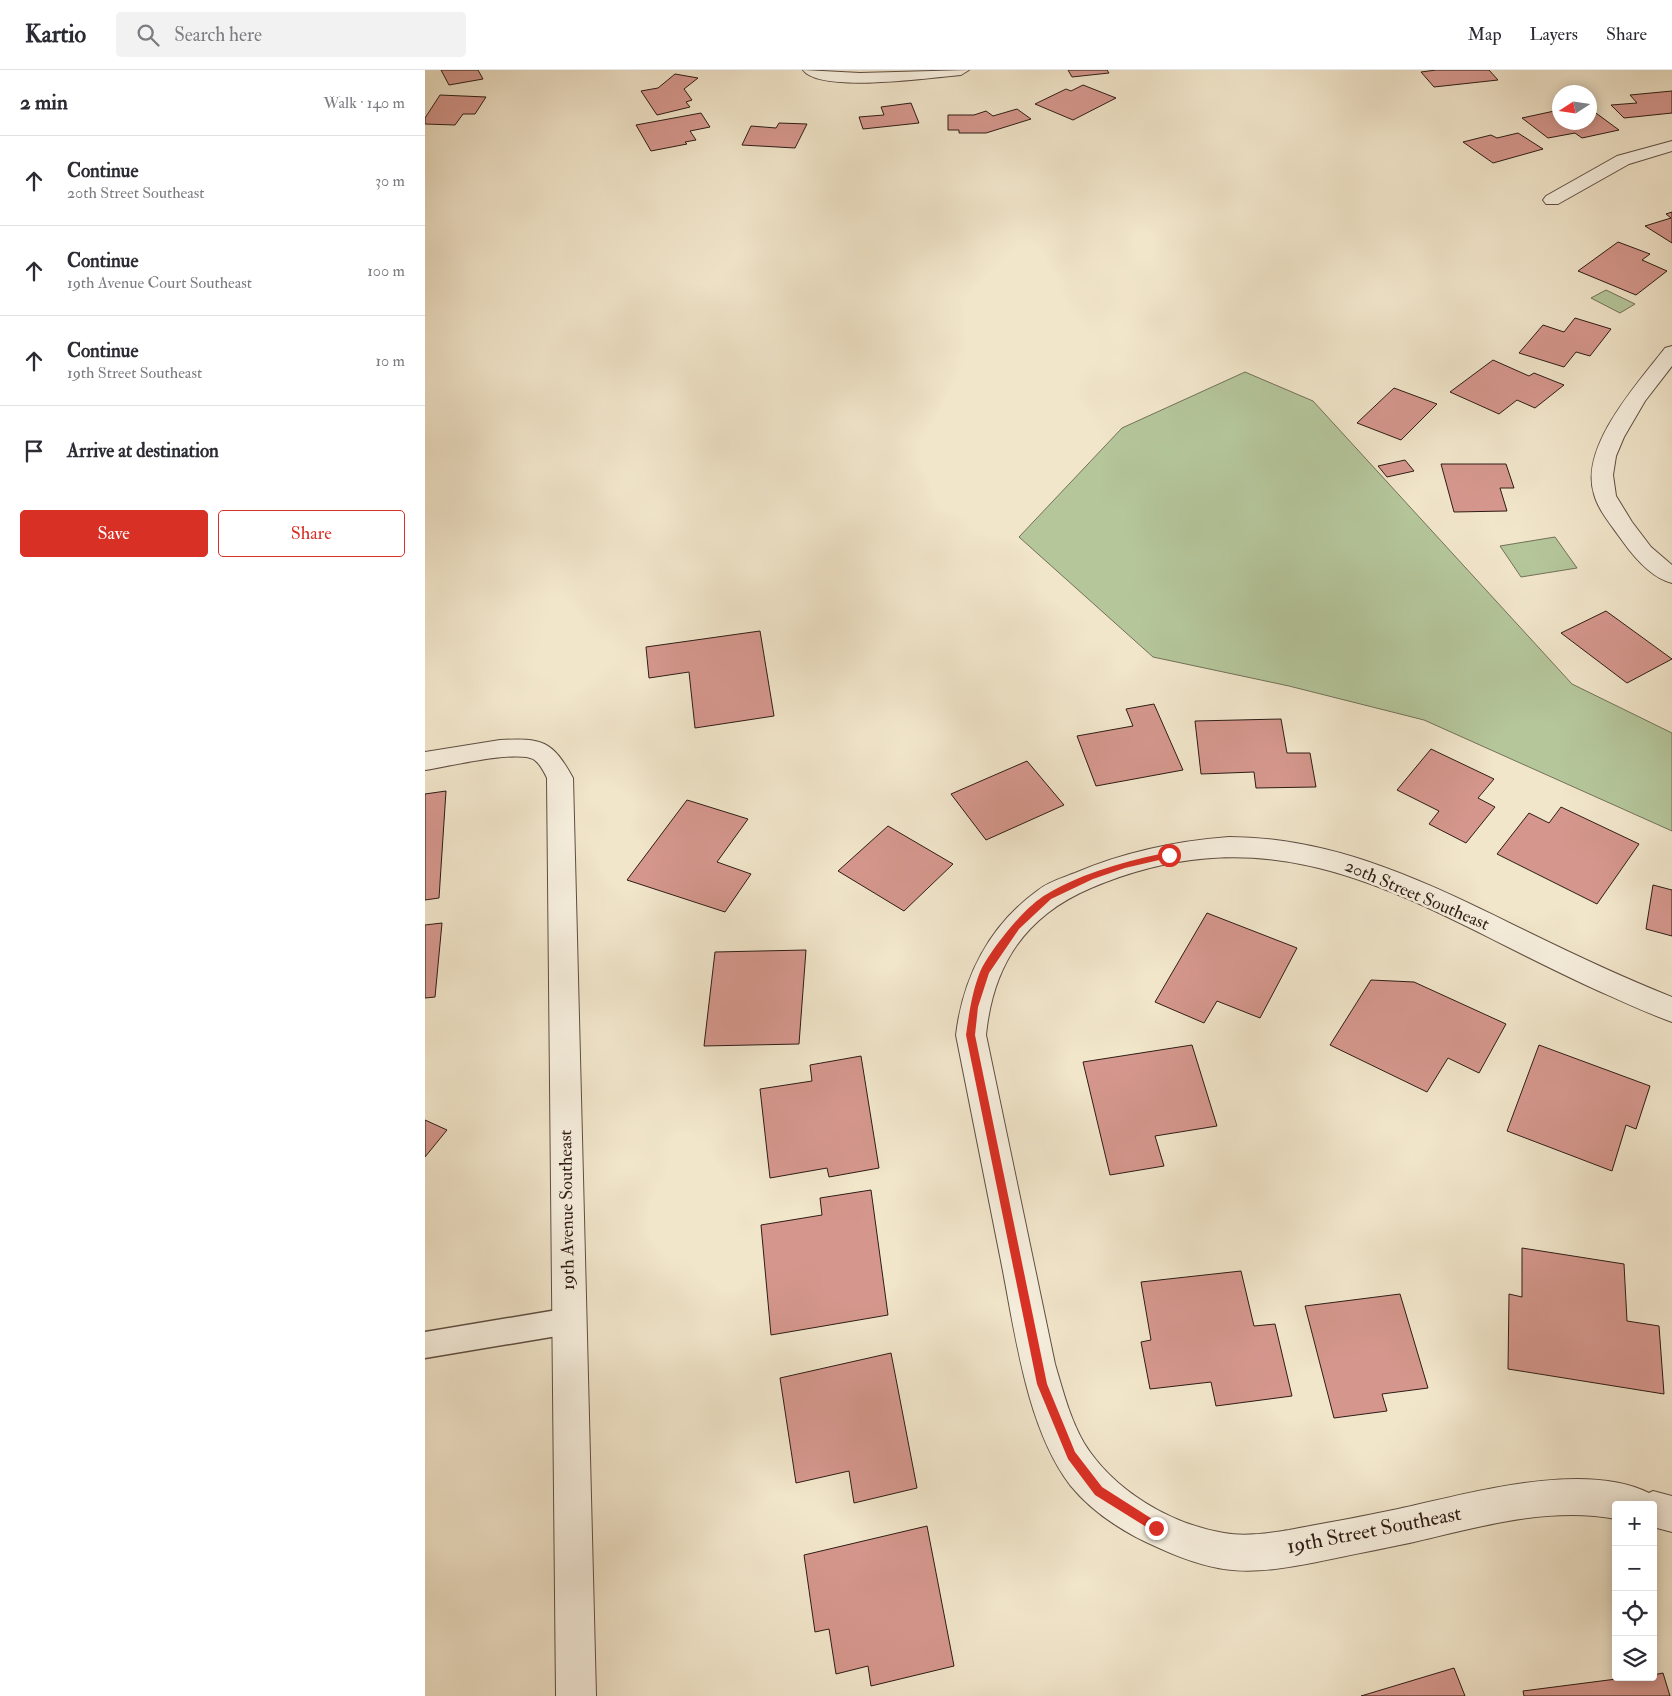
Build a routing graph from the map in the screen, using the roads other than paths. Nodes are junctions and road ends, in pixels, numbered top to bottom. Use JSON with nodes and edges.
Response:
{"nodes":[{"id":1,"x":961,"y":70,"type":"edge"},
{"id":2,"x":813,"y":72,"type":"edge"},
{"id":3,"x":1672,"y":146,"type":"edge"},
{"id":4,"x":1552,"y":200,"type":"dead end"},
{"id":5,"x":1672,"y":352,"type":"edge"},
{"id":6,"x":1672,"y":576,"type":"edge"},
{"id":7,"x":425,"y":761,"type":"edge"},
{"id":8,"x":1672,"y":1010,"type":"edge"},
{"id":9,"x":569,"y":1321,"type":"junction"},
{"id":10,"x":425,"y":1345,"type":"edge"},
{"id":11,"x":1613,"y":1501,"type":"edge"},
{"id":12,"x":1122,"y":1507,"type":"joint"},
{"id":13,"x":1657,"y":1510,"type":"edge"},
{"id":14,"x":1672,"y":1514,"type":"edge"},
{"id":15,"x":575,"y":1696,"type":"edge"}],
"edges":[{"from":1,"to":2,"type":"street"},
{"from":3,"to":4,"type":"street"},
{"from":5,"to":6,"type":"street"},
{"from":7,"to":9,"type":"street","name":"19th Avenue Southeast"},
{"from":8,"to":12,"type":"street","name":"20th Street Southeast"},
{"from":9,"to":10,"type":"lane"},
{"from":9,"to":15,"type":"street","name":"19th Avenue Southeast"},
{"from":11,"to":12,"type":"street","name":"19th Street Southeast"},
{"from":13,"to":14,"type":"street"}]}
